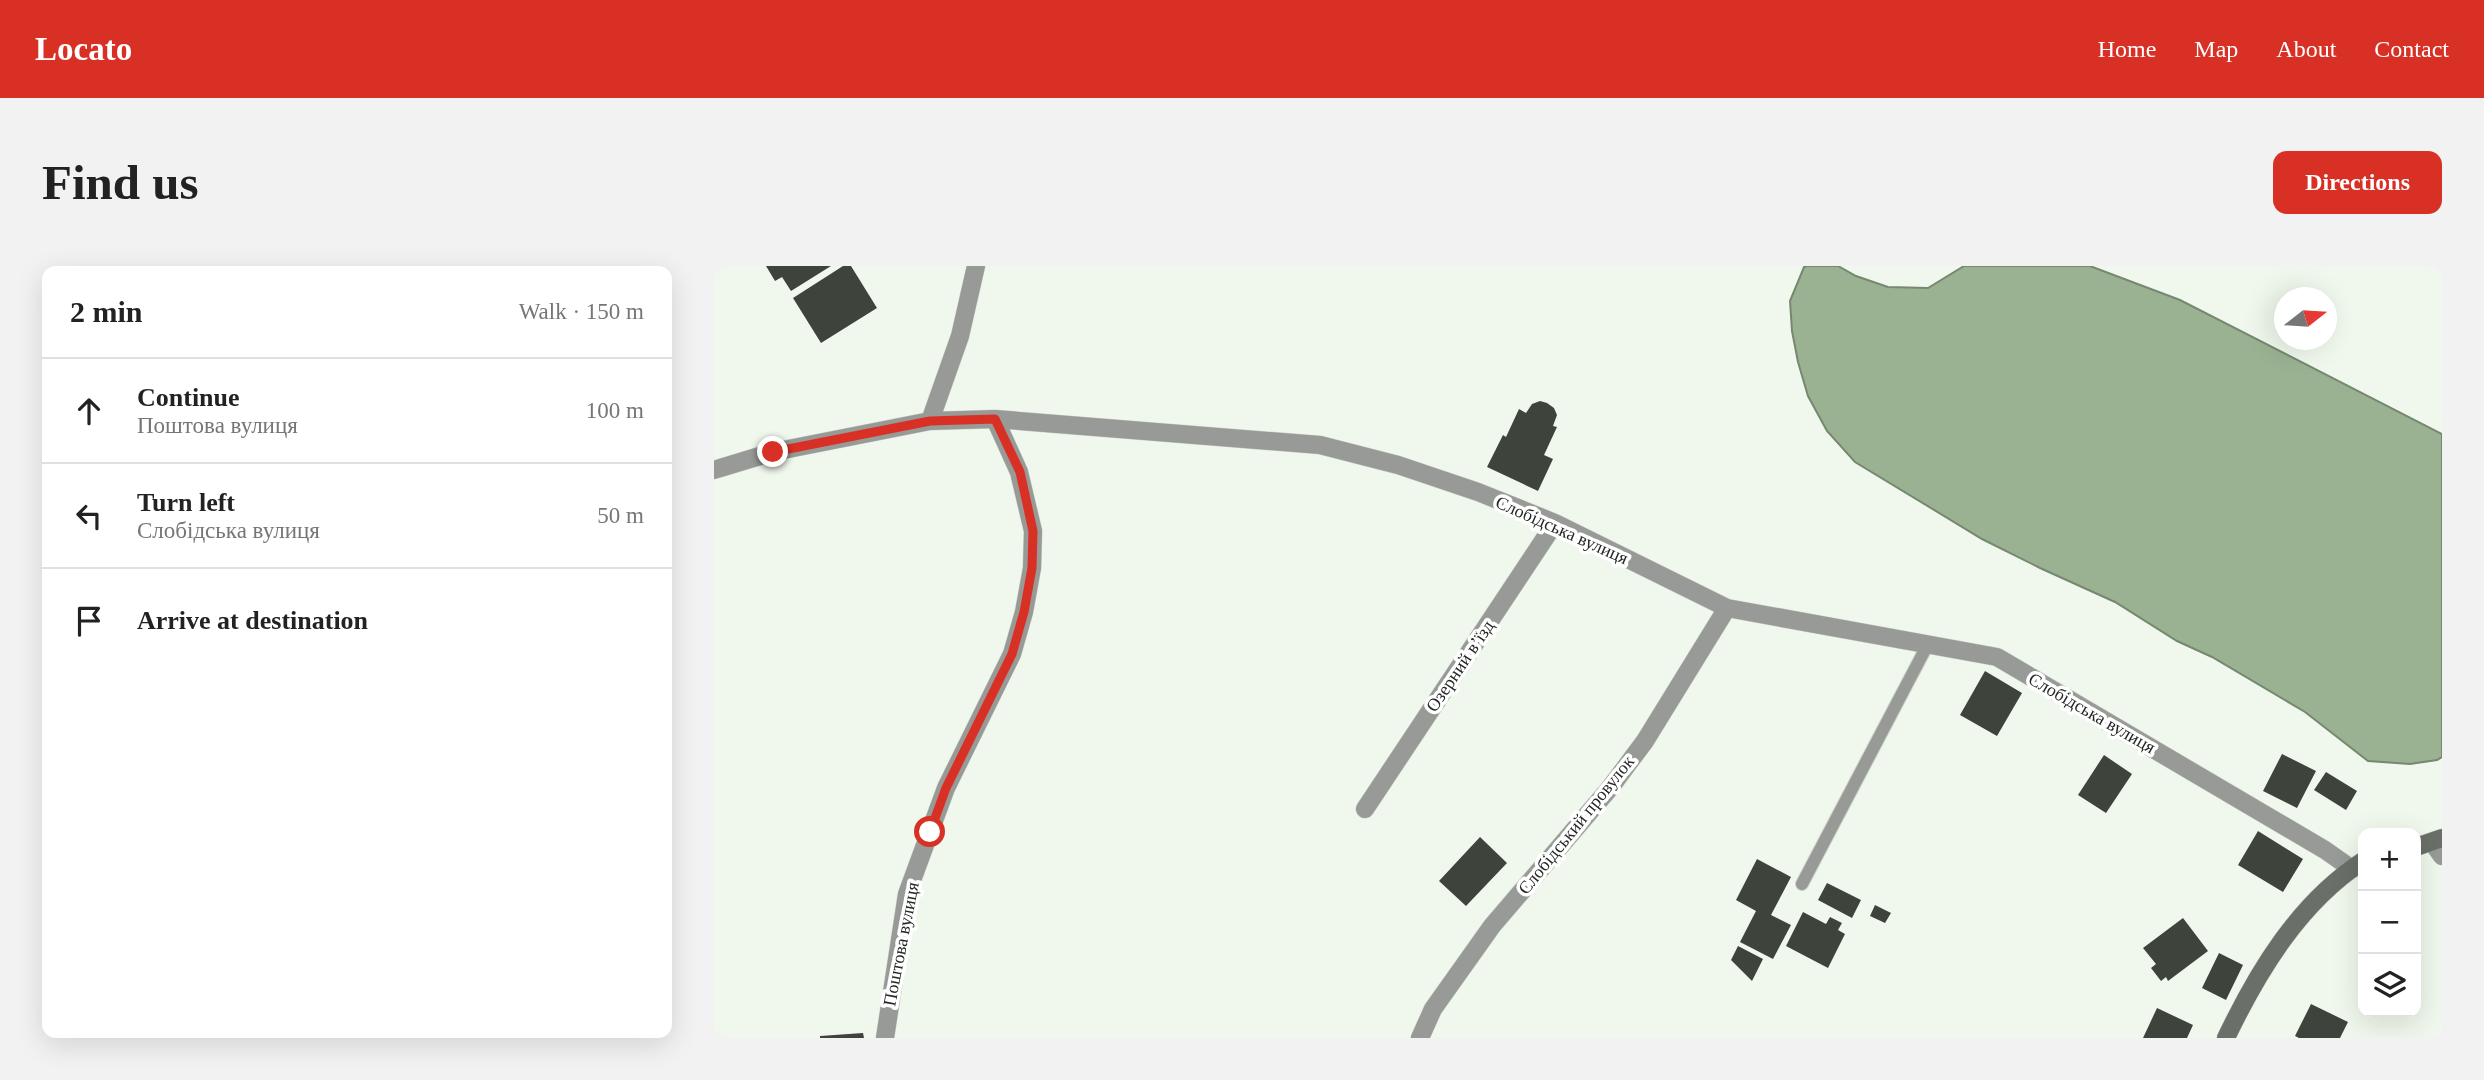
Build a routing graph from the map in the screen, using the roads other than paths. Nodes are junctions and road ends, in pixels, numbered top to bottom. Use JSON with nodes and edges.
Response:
{"nodes":[{"id":1,"x":976,"y":266,"type":"edge"},
{"id":2,"x":995,"y":419,"type":"junction"},
{"id":3,"x":930,"y":421,"type":"junction"},
{"id":4,"x":714,"y":470,"type":"edge"},
{"id":5,"x":1555,"y":523,"type":"junction"},
{"id":6,"x":1727,"y":608,"type":"junction"},
{"id":7,"x":1928,"y":644,"type":"junction"},
{"id":8,"x":1365,"y":809,"type":"dead end"},
{"id":9,"x":2357,"y":865,"type":"edge"},
{"id":10,"x":1802,"y":884,"type":"dead end"},
{"id":11,"x":885,"y":1038,"type":"edge"},
{"id":12,"x":1420,"y":1038,"type":"edge"},
{"id":13,"x":2226,"y":1038,"type":"edge"}],
"edges":[{"from":1,"to":3,"type":"street"},
{"from":2,"to":3,"type":"street","name":"Слобідська вулиця"},
{"from":2,"to":5,"type":"street","name":"Слобідська вулиця"},
{"from":2,"to":11,"type":"street","name":"Поштова вулиця"},
{"from":3,"to":4,"type":"street","name":"Слобідська вулиця"},
{"from":5,"to":6,"type":"street","name":"Слобідська вулиця"},
{"from":5,"to":8,"type":"street","name":"Озерний в’їзд"},
{"from":6,"to":7,"type":"street","name":"Слобідська вулиця"},
{"from":6,"to":12,"type":"street","name":"Слобідський провулок"},
{"from":7,"to":9,"type":"street","name":"Слобідська вулиця"},
{"from":7,"to":10,"type":"lane"},
{"from":9,"to":13,"type":"street"}]}
